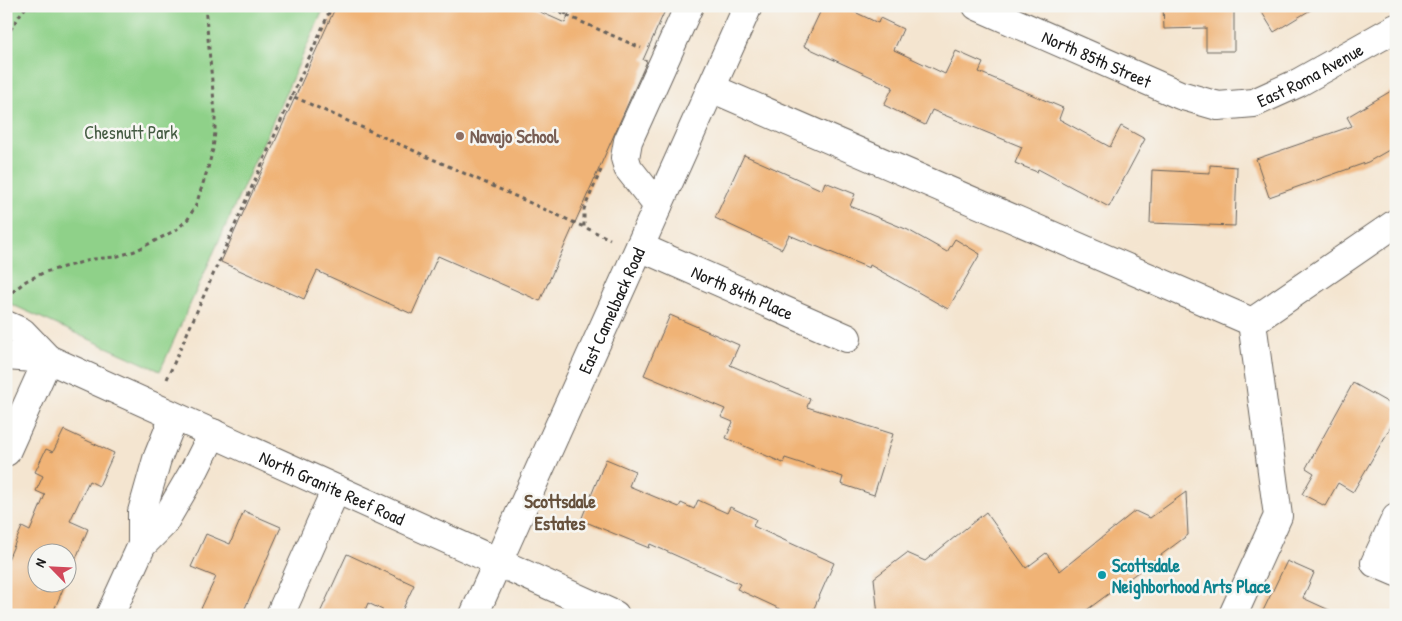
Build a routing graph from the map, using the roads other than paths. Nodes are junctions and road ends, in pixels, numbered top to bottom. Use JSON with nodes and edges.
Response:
{"nodes":[{"id":1,"x":689,"y":6,"type":"edge"},
{"id":2,"x":748,"y":6,"type":"edge"},
{"id":3,"x":977,"y":6,"type":"edge"},
{"id":4,"x":1396,"y":28,"type":"edge"},
{"id":5,"x":711,"y":88,"type":"junction"},
{"id":6,"x":1218,"y":106,"type":"joint"},
{"id":7,"x":658,"y":206,"type":"junction"},
{"id":8,"x":1396,"y":223,"type":"edge"},
{"id":9,"x":640,"y":246,"type":"junction"},
{"id":10,"x":1252,"y":322,"type":"junction"},
{"id":11,"x":6,"y":325,"type":"edge"},
{"id":12,"x":847,"y":338,"type":"dead end"},
{"id":13,"x":6,"y":356,"type":"edge"},
{"id":14,"x":48,"y":359,"type":"junction"},
{"id":15,"x":174,"y":416,"type":"junction"},
{"id":16,"x":213,"y":433,"type":"junction"},
{"id":17,"x":6,"y":452,"type":"edge"},
{"id":18,"x":336,"y":489,"type":"junction"},
{"id":19,"x":1396,"y":518,"type":"edge"},
{"id":20,"x":142,"y":545,"type":"junction"},
{"id":21,"x":498,"y":561,"type":"junction"},
{"id":22,"x":1385,"y":568,"type":"edge"},
{"id":23,"x":110,"y":615,"type":"edge"},
{"id":24,"x":280,"y":615,"type":"edge"},
{"id":25,"x":474,"y":615,"type":"edge"},
{"id":26,"x":616,"y":615,"type":"edge"},
{"id":27,"x":1233,"y":615,"type":"edge"}],
"edges":[{"from":1,"to":7,"type":"street"},
{"from":2,"to":5,"type":"street","name":"East Camelback Road"},
{"from":3,"to":6,"type":"street","name":"North 85th Street"},
{"from":4,"to":6,"type":"street","name":"East Roma Avenue"},
{"from":5,"to":7,"type":"street","name":"East Camelback Road"},
{"from":5,"to":10,"type":"street"},
{"from":7,"to":9,"type":"street","name":"East Camelback Road"},
{"from":8,"to":10,"type":"street"},
{"from":9,"to":12,"type":"street","name":"North 84th Place"},
{"from":9,"to":21,"type":"street","name":"East Camelback Road"},
{"from":10,"to":27,"type":"street"},
{"from":11,"to":14,"type":"street","name":"North Granite Reef Road"},
{"from":13,"to":14,"type":"street","name":"North Granite Reef Road"},
{"from":14,"to":15,"type":"street","name":"North Granite Reef Road"},
{"from":14,"to":17,"type":"street"},
{"from":15,"to":16,"type":"street","name":"North Granite Reef Road"},
{"from":15,"to":20,"type":"street"},
{"from":16,"to":18,"type":"street","name":"North Granite Reef Road"},
{"from":16,"to":20,"type":"street"},
{"from":18,"to":21,"type":"street","name":"North Granite Reef Road"},
{"from":18,"to":24,"type":"street"},
{"from":19,"to":22,"type":"street"},
{"from":20,"to":23,"type":"street"},
{"from":21,"to":25,"type":"street","name":"East Camelback Road"},
{"from":21,"to":26,"type":"street","name":"North Granite Reef Road"}]}
